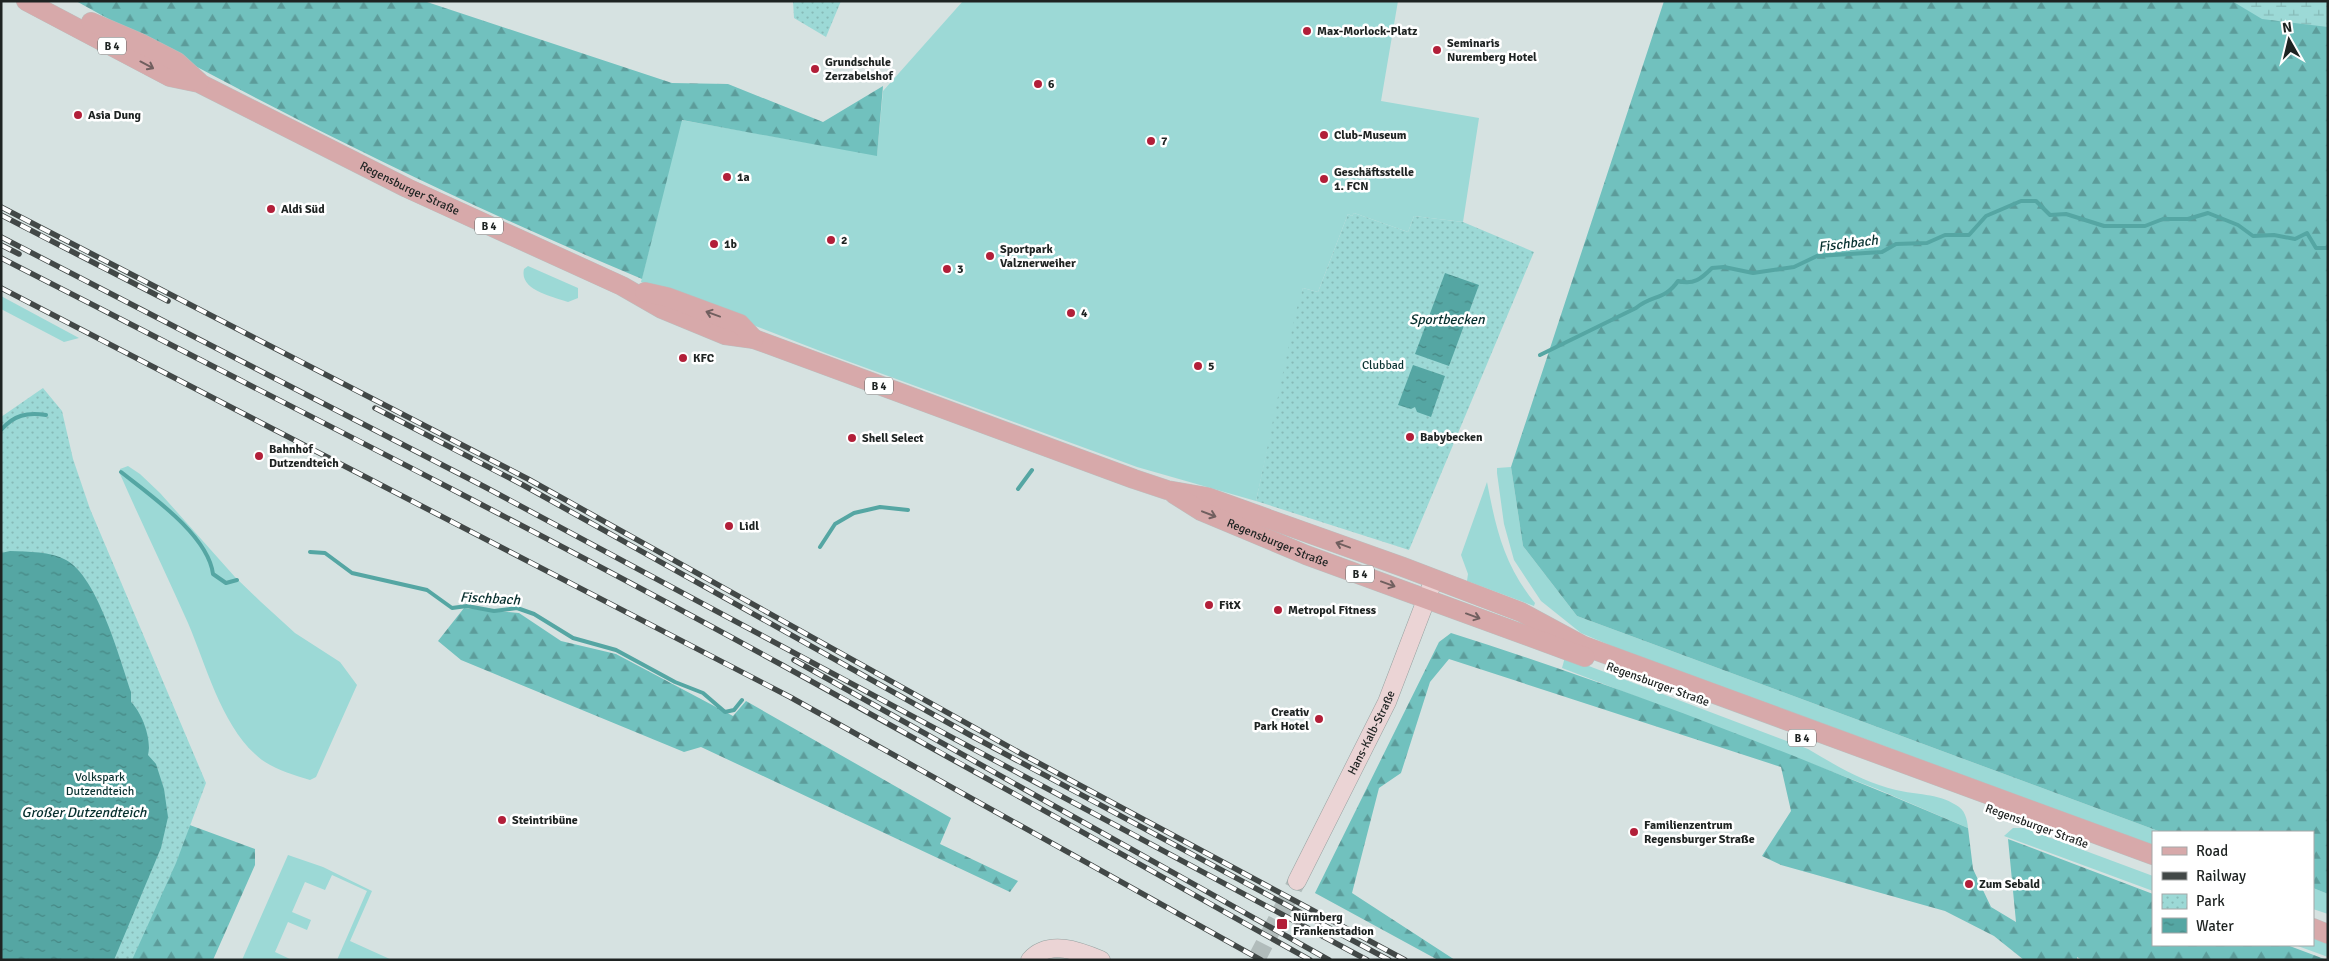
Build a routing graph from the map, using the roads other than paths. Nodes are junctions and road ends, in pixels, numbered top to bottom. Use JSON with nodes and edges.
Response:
{"nodes":[{"id":1,"x":26,"y":1,"type":"edge"},
{"id":2,"x":51,"y":1,"type":"edge"},
{"id":3,"x":200,"y":83,"type":"junction"},
{"id":4,"x":1167,"y":490,"type":"junction"},
{"id":5,"x":1434,"y":579,"type":"junction"},
{"id":6,"x":1427,"y":599,"type":"junction"},
{"id":7,"x":2152,"y":855,"type":"edge"},
{"id":8,"x":2152,"y":869,"type":"edge"},
{"id":9,"x":1297,"y":881,"type":"tunnel mouth"},
{"id":10,"x":2314,"y":914,"type":"edge"},
{"id":11,"x":2328,"y":920,"type":"edge"},
{"id":12,"x":2314,"y":928,"type":"edge"},
{"id":13,"x":2328,"y":934,"type":"edge"},
{"id":14,"x":1034,"y":956,"type":"edge"},
{"id":15,"x":1101,"y":960,"type":"edge"}],
"edges":[{"from":1,"to":3,"type":"main road","name":"Regensburger Straße","number":"B 4","one_way":true},
{"from":2,"to":3,"type":"main road","name":"Regensburger Straße","number":"B 4"},
{"from":3,"to":4,"type":"main road","name":"Regensburger Straße","number":"B 4"},
{"from":5,"to":4,"type":"main road","name":"Regensburger Straße","number":"B 4","one_way":true},
{"from":4,"to":6,"type":"main road","name":"Regensburger Straße","number":"B 4","one_way":true},
{"from":5,"to":6,"type":"main road","name":"Hans-Kalb-Straße"},
{"from":5,"to":7,"type":"main road","name":"Regensburger Straße","number":"B 4"},
{"from":6,"to":8,"type":"main road","name":"Regensburger Straße","number":"B 4","one_way":true},
{"from":6,"to":9,"type":"main road","name":"Hans-Kalb-Straße"},
{"from":10,"to":11,"type":"main road"},
{"from":12,"to":13,"type":"main road"},
{"from":14,"to":15,"type":"main road"}]}
